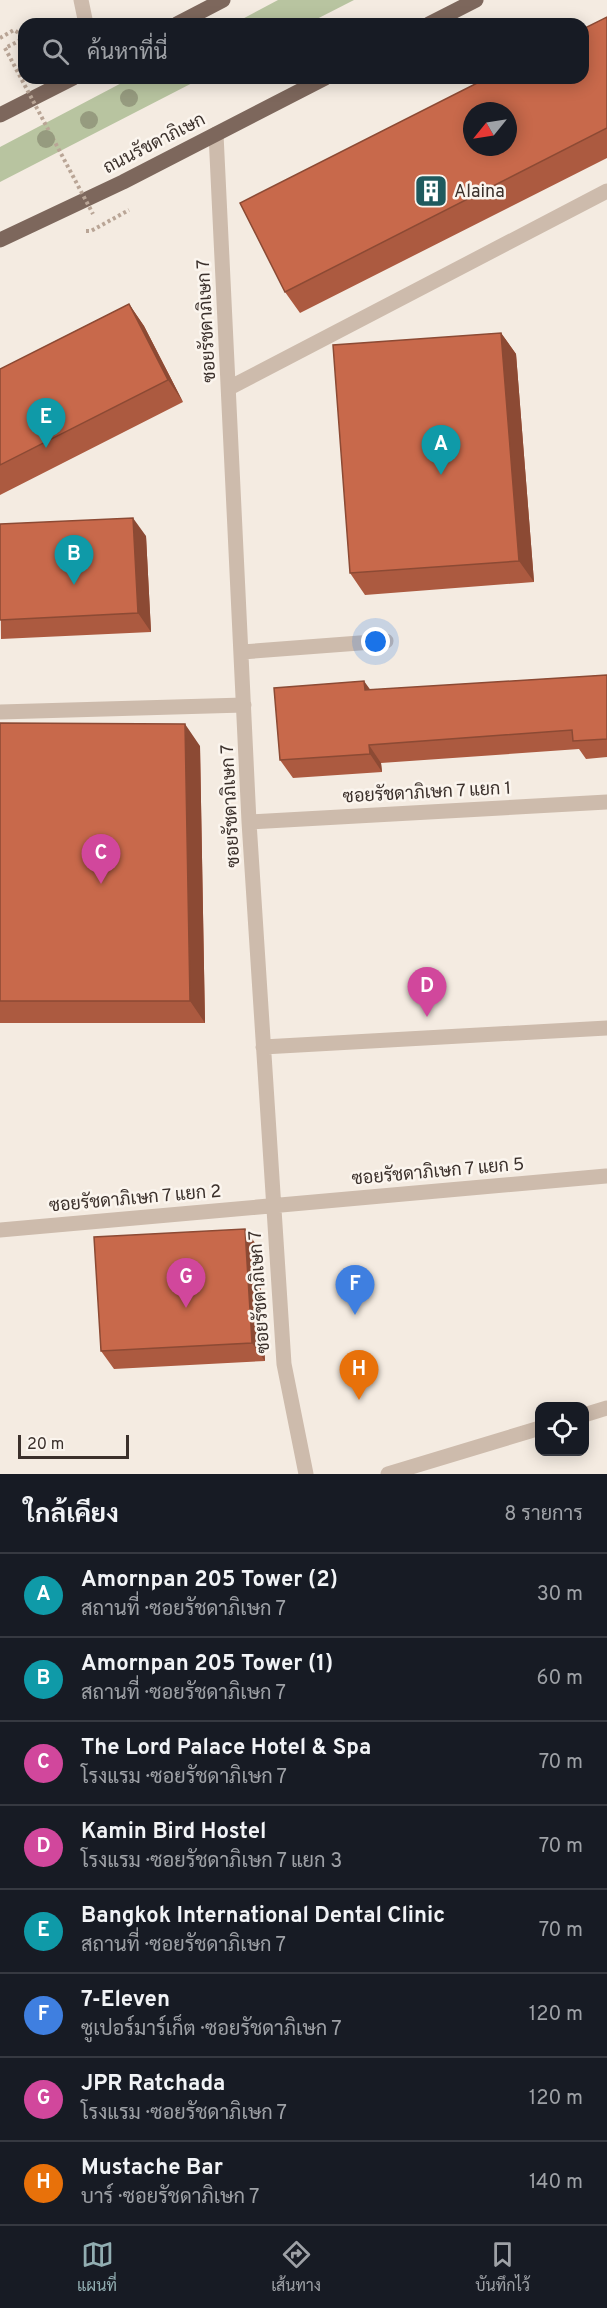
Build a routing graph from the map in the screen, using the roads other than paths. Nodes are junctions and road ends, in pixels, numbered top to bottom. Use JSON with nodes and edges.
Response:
{"nodes":[{"id":1,"x":81,"y":0,"type":"edge"},
{"id":2,"x":223,"y":0,"type":"edge"},
{"id":3,"x":476,"y":0,"type":"edge"},
{"id":4,"x":85,"y":18,"type":"edge"},
{"id":5,"x":188,"y":18,"type":"edge"},
{"id":6,"x":441,"y":18,"type":"edge"},
{"id":7,"x":61,"y":84,"type":"edge"},
{"id":8,"x":313,"y":84,"type":"edge"},
{"id":9,"x":0,"y":115,"type":"edge"},
{"id":10,"x":216,"y":134,"type":"junction"},
{"id":11,"x":607,"y":192,"type":"edge"},
{"id":12,"x":0,"y":240,"type":"edge"},
{"id":13,"x":229,"y":388,"type":"junction"},
{"id":14,"x":386,"y":641,"type":"dead end"},
{"id":15,"x":242,"y":652,"type":"junction"},
{"id":16,"x":244,"y":705,"type":"junction"},
{"id":17,"x":0,"y":712,"type":"edge"},
{"id":18,"x":607,"y":802,"type":"edge"},
{"id":19,"x":249,"y":822,"type":"junction"},
{"id":20,"x":607,"y":1028,"type":"edge"},
{"id":21,"x":263,"y":1047,"type":"junction"},
{"id":22,"x":606,"y":1176,"type":"edge"},
{"id":23,"x":273,"y":1204,"type":"junction"},
{"id":24,"x":0,"y":1230,"type":"edge"},
{"id":25,"x":607,"y":1408,"type":"edge"},
{"id":26,"x":589,"y":1414,"type":"edge"},
{"id":27,"x":535,"y":1430,"type":"edge"},
{"id":28,"x":306,"y":1474,"type":"edge"},
{"id":29,"x":388,"y":1474,"type":"edge"}],
"edges":[{"from":1,"to":4,"type":"street"},
{"from":2,"to":5,"type":"main road"},
{"from":3,"to":6,"type":"main road"},
{"from":7,"to":9,"type":"main road"},
{"from":8,"to":10,"type":"main road","name":"ถนนรัชดาภิเษก"},
{"from":10,"to":12,"type":"main road","name":"ถนนรัชดาภิเษก"},
{"from":10,"to":13,"type":"street","name":"ซอยรัชดาภิเษก 7"},
{"from":11,"to":13,"type":"street"},
{"from":13,"to":15,"type":"street","name":"ซอยรัชดาภิเษก 7"},
{"from":14,"to":15,"type":"street"},
{"from":15,"to":16,"type":"street","name":"ซอยรัชดาภิเษก 7"},
{"from":16,"to":17,"type":"street"},
{"from":16,"to":19,"type":"street","name":"ซอยรัชดาภิเษก 7"},
{"from":18,"to":19,"type":"street","name":"ซอยรัชดาภิเษก 7 แยก 1"},
{"from":19,"to":21,"type":"street","name":"ซอยรัชดาภิเษก 7"},
{"from":20,"to":21,"type":"street"},
{"from":21,"to":23,"type":"street","name":"ซอยรัชดาภิเษก 7"},
{"from":22,"to":23,"type":"street","name":"ซอยรัชดาภิเษก 7 แยก 5"},
{"from":23,"to":24,"type":"street","name":"ซอยรัชดาภิเษก 7 แยก 2"},
{"from":23,"to":28,"type":"street","name":"ซอยรัชดาภิเษก 7"},
{"from":25,"to":26,"type":"street"},
{"from":27,"to":29,"type":"street"}]}
